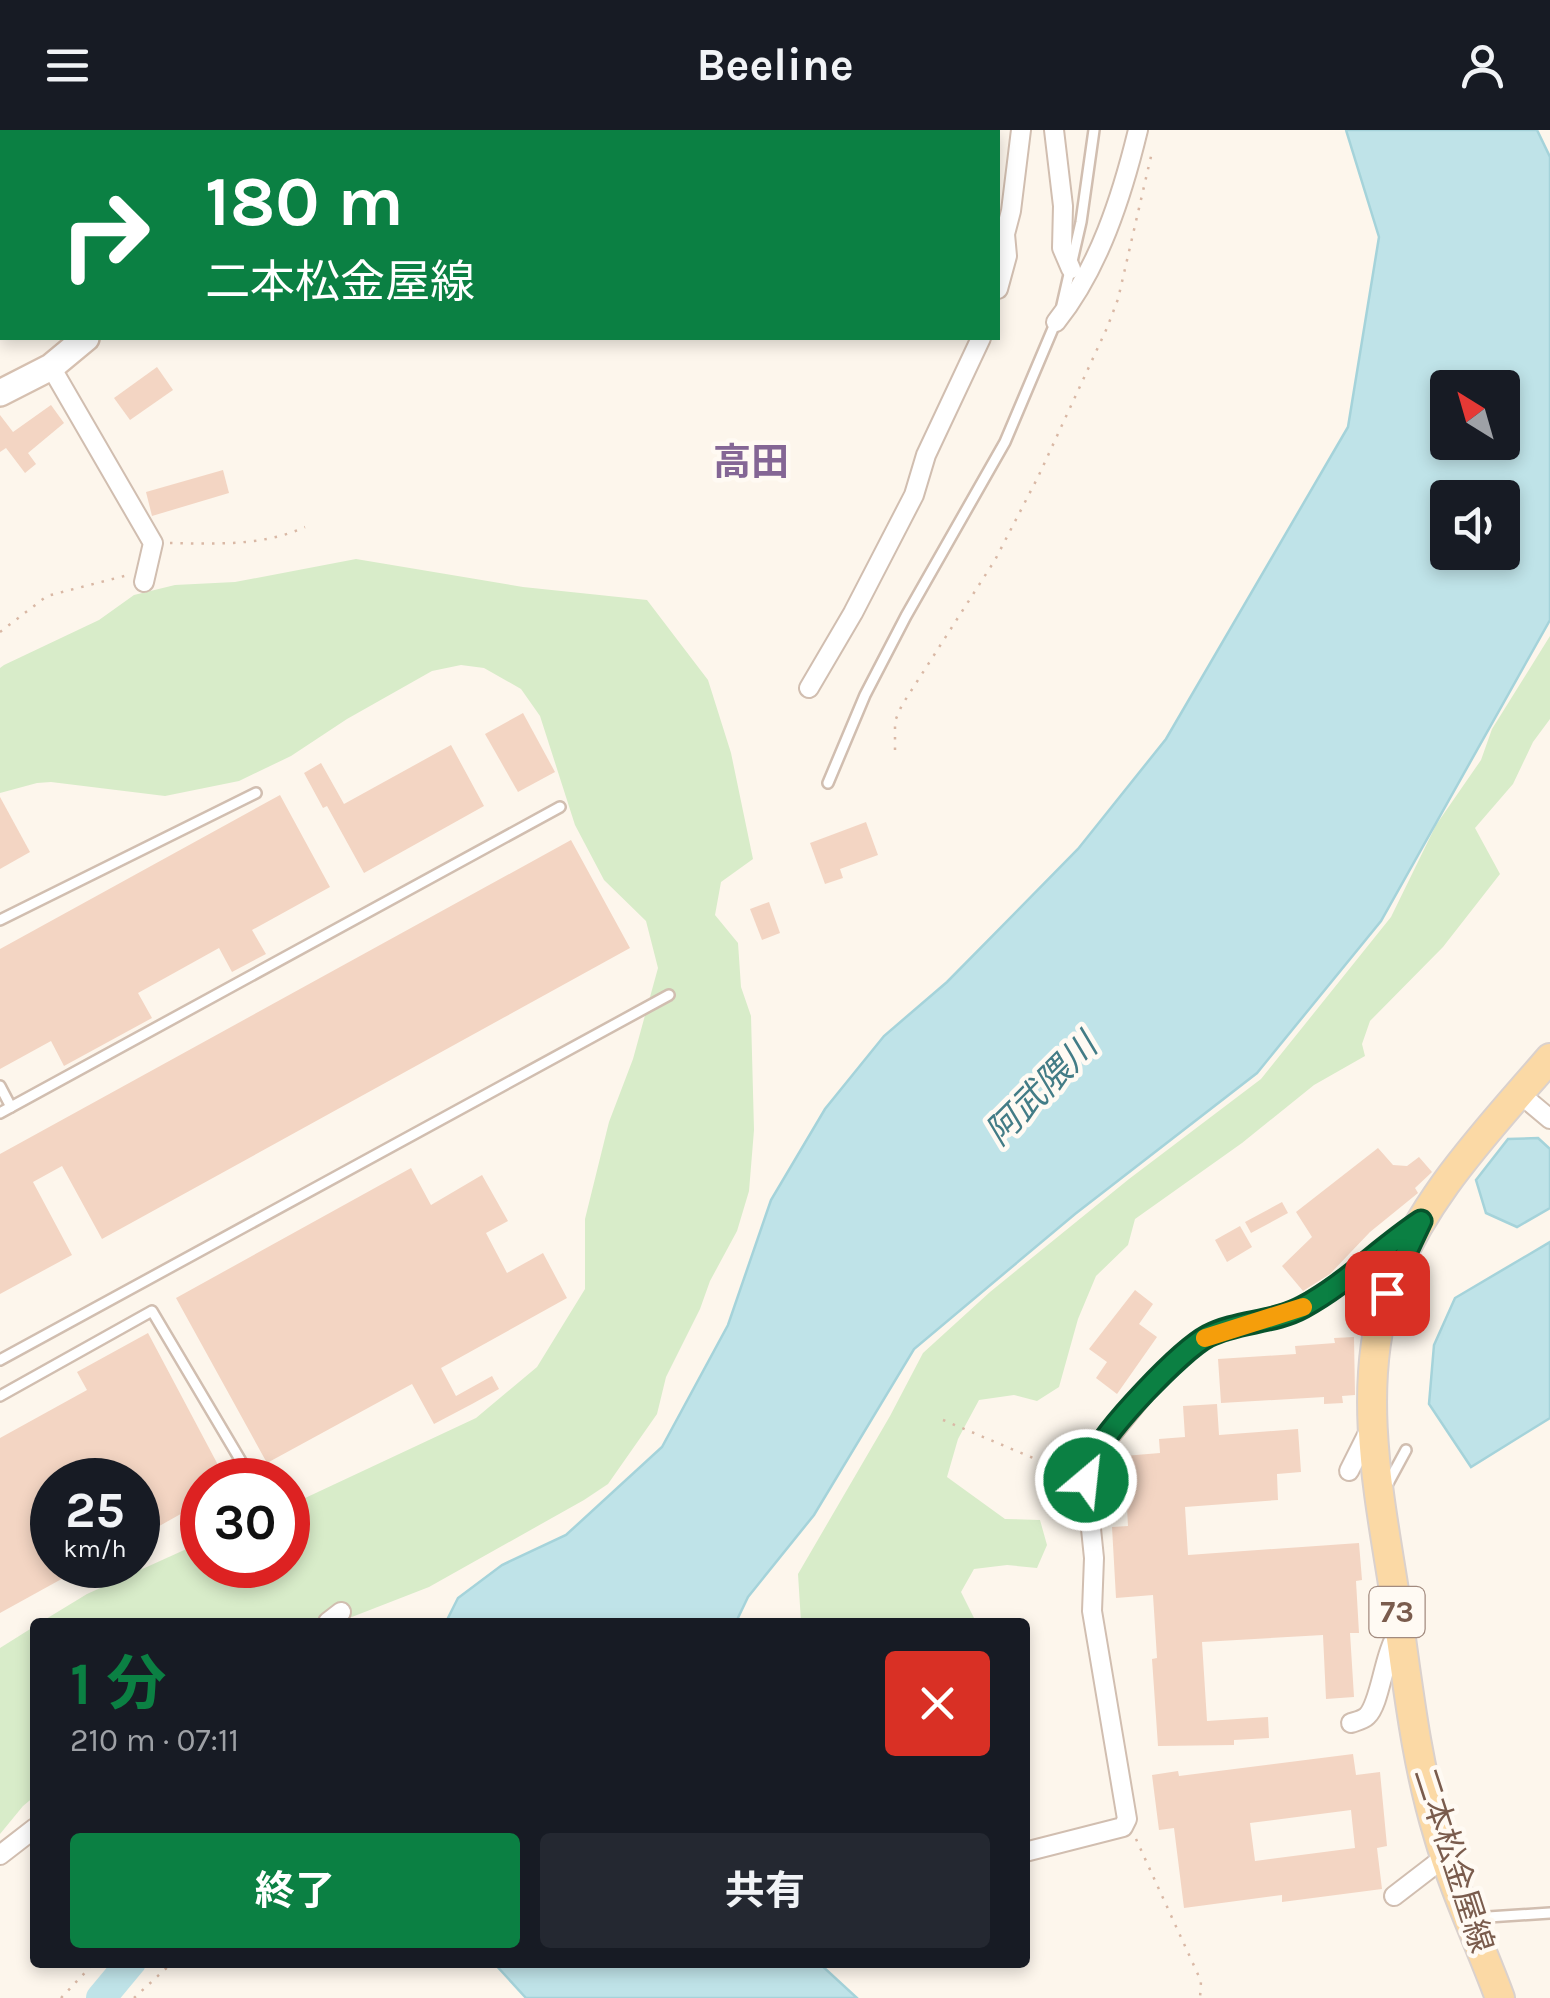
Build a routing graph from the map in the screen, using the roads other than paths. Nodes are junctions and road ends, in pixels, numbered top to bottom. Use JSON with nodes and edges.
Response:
{"nodes":[{"id":1,"x":1021,"y":130,"type":"edge"},
{"id":2,"x":1054,"y":130,"type":"edge"},
{"id":3,"x":1094,"y":130,"type":"edge"},
{"id":4,"x":1138,"y":130,"type":"edge"},
{"id":5,"x":1071,"y":269,"type":"junction"},
{"id":6,"x":1000,"y":282,"type":"edge"},
{"id":7,"x":1056,"y":322,"type":"junction"},
{"id":8,"x":84,"y":340,"type":"edge"},
{"id":9,"x":980,"y":340,"type":"edge"},
{"id":10,"x":51,"y":367,"type":"junction"},
{"id":11,"x":0,"y":394,"type":"edge"},
{"id":12,"x":146,"y":575,"type":"road end"},
{"id":13,"x":809,"y":688,"type":"dead end"},
{"id":14,"x":828,"y":783,"type":"dead end"},
{"id":15,"x":256,"y":792,"type":"dead end"},
{"id":16,"x":560,"y":807,"type":"dead end"},
{"id":17,"x":0,"y":920,"type":"edge"},
{"id":18,"x":669,"y":994,"type":"dead end"},
{"id":19,"x":1550,"y":1058,"type":"edge"},
{"id":20,"x":0,"y":1086,"type":"edge"},
{"id":21,"x":1520,"y":1094,"type":"junction"},
{"id":22,"x":11,"y":1107,"type":"junction"},
{"id":23,"x":0,"y":1113,"type":"edge"},
{"id":24,"x":1550,"y":1118,"type":"edge"},
{"id":25,"x":1421,"y":1221,"type":"junction"},
{"id":26,"x":0,"y":1360,"type":"edge"},
{"id":27,"x":0,"y":1396,"type":"edge"},
{"id":28,"x":1372,"y":1424,"type":"junction"},
{"id":29,"x":1406,"y":1450,"type":"dead end"},
{"id":30,"x":239,"y":1458,"type":"edge"},
{"id":31,"x":1349,"y":1471,"type":"dead end"},
{"id":32,"x":1380,"y":1496,"type":"junction"},
{"id":33,"x":1400,"y":1628,"type":"junction"},
{"id":34,"x":1351,"y":1723,"type":"dead end"},
{"id":35,"x":30,"y":1832,"type":"edge"},
{"id":36,"x":1030,"y":1851,"type":"edge"},
{"id":37,"x":0,"y":1855,"type":"edge"},
{"id":38,"x":1446,"y":1856,"type":"junction"},
{"id":39,"x":1394,"y":1896,"type":"dead end"},
{"id":40,"x":1550,"y":1913,"type":"edge"},
{"id":41,"x":1470,"y":1919,"type":"junction"},
{"id":42,"x":1500,"y":1998,"type":"edge"}],
"edges":[{"from":1,"to":6,"type":"street"},
{"from":2,"to":5,"type":"street"},
{"from":3,"to":5,"type":"lane"},
{"from":4,"to":7,"type":"street"},
{"from":5,"to":7,"type":"lane"},
{"from":7,"to":14,"type":"lane"},
{"from":8,"to":10,"type":"street"},
{"from":9,"to":13,"type":"street"},
{"from":10,"to":11,"type":"street"},
{"from":10,"to":12,"type":"street"},
{"from":15,"to":17,"type":"lane"},
{"from":16,"to":22,"type":"lane"},
{"from":18,"to":26,"type":"lane"},
{"from":19,"to":21,"type":"main road","name":"二本松金屋線","number":"73"},
{"from":20,"to":22,"type":"lane"},
{"from":21,"to":24,"type":"street"},
{"from":21,"to":25,"type":"main road","name":"二本松金屋線","number":"73"},
{"from":22,"to":23,"type":"lane"},
{"from":25,"to":28,"type":"main road","name":"二本松金屋線","number":"73"},
{"from":25,"to":36,"type":"street"},
{"from":27,"to":30,"type":"lane"},
{"from":28,"to":31,"type":"street"},
{"from":28,"to":32,"type":"main road","name":"二本松金屋線","number":"73"},
{"from":29,"to":32,"type":"lane"},
{"from":32,"to":33,"type":"main road","name":"二本松金屋線","number":"73"},
{"from":33,"to":34,"type":"street"},
{"from":33,"to":38,"type":"main road","name":"二本松金屋線","number":"73"},
{"from":35,"to":37,"type":"street"},
{"from":38,"to":39,"type":"street"},
{"from":38,"to":41,"type":"main road","name":"二本松金屋線","number":"73"},
{"from":40,"to":41,"type":"lane"},
{"from":41,"to":42,"type":"main road","name":"二本松金屋線","number":"73"}]}
